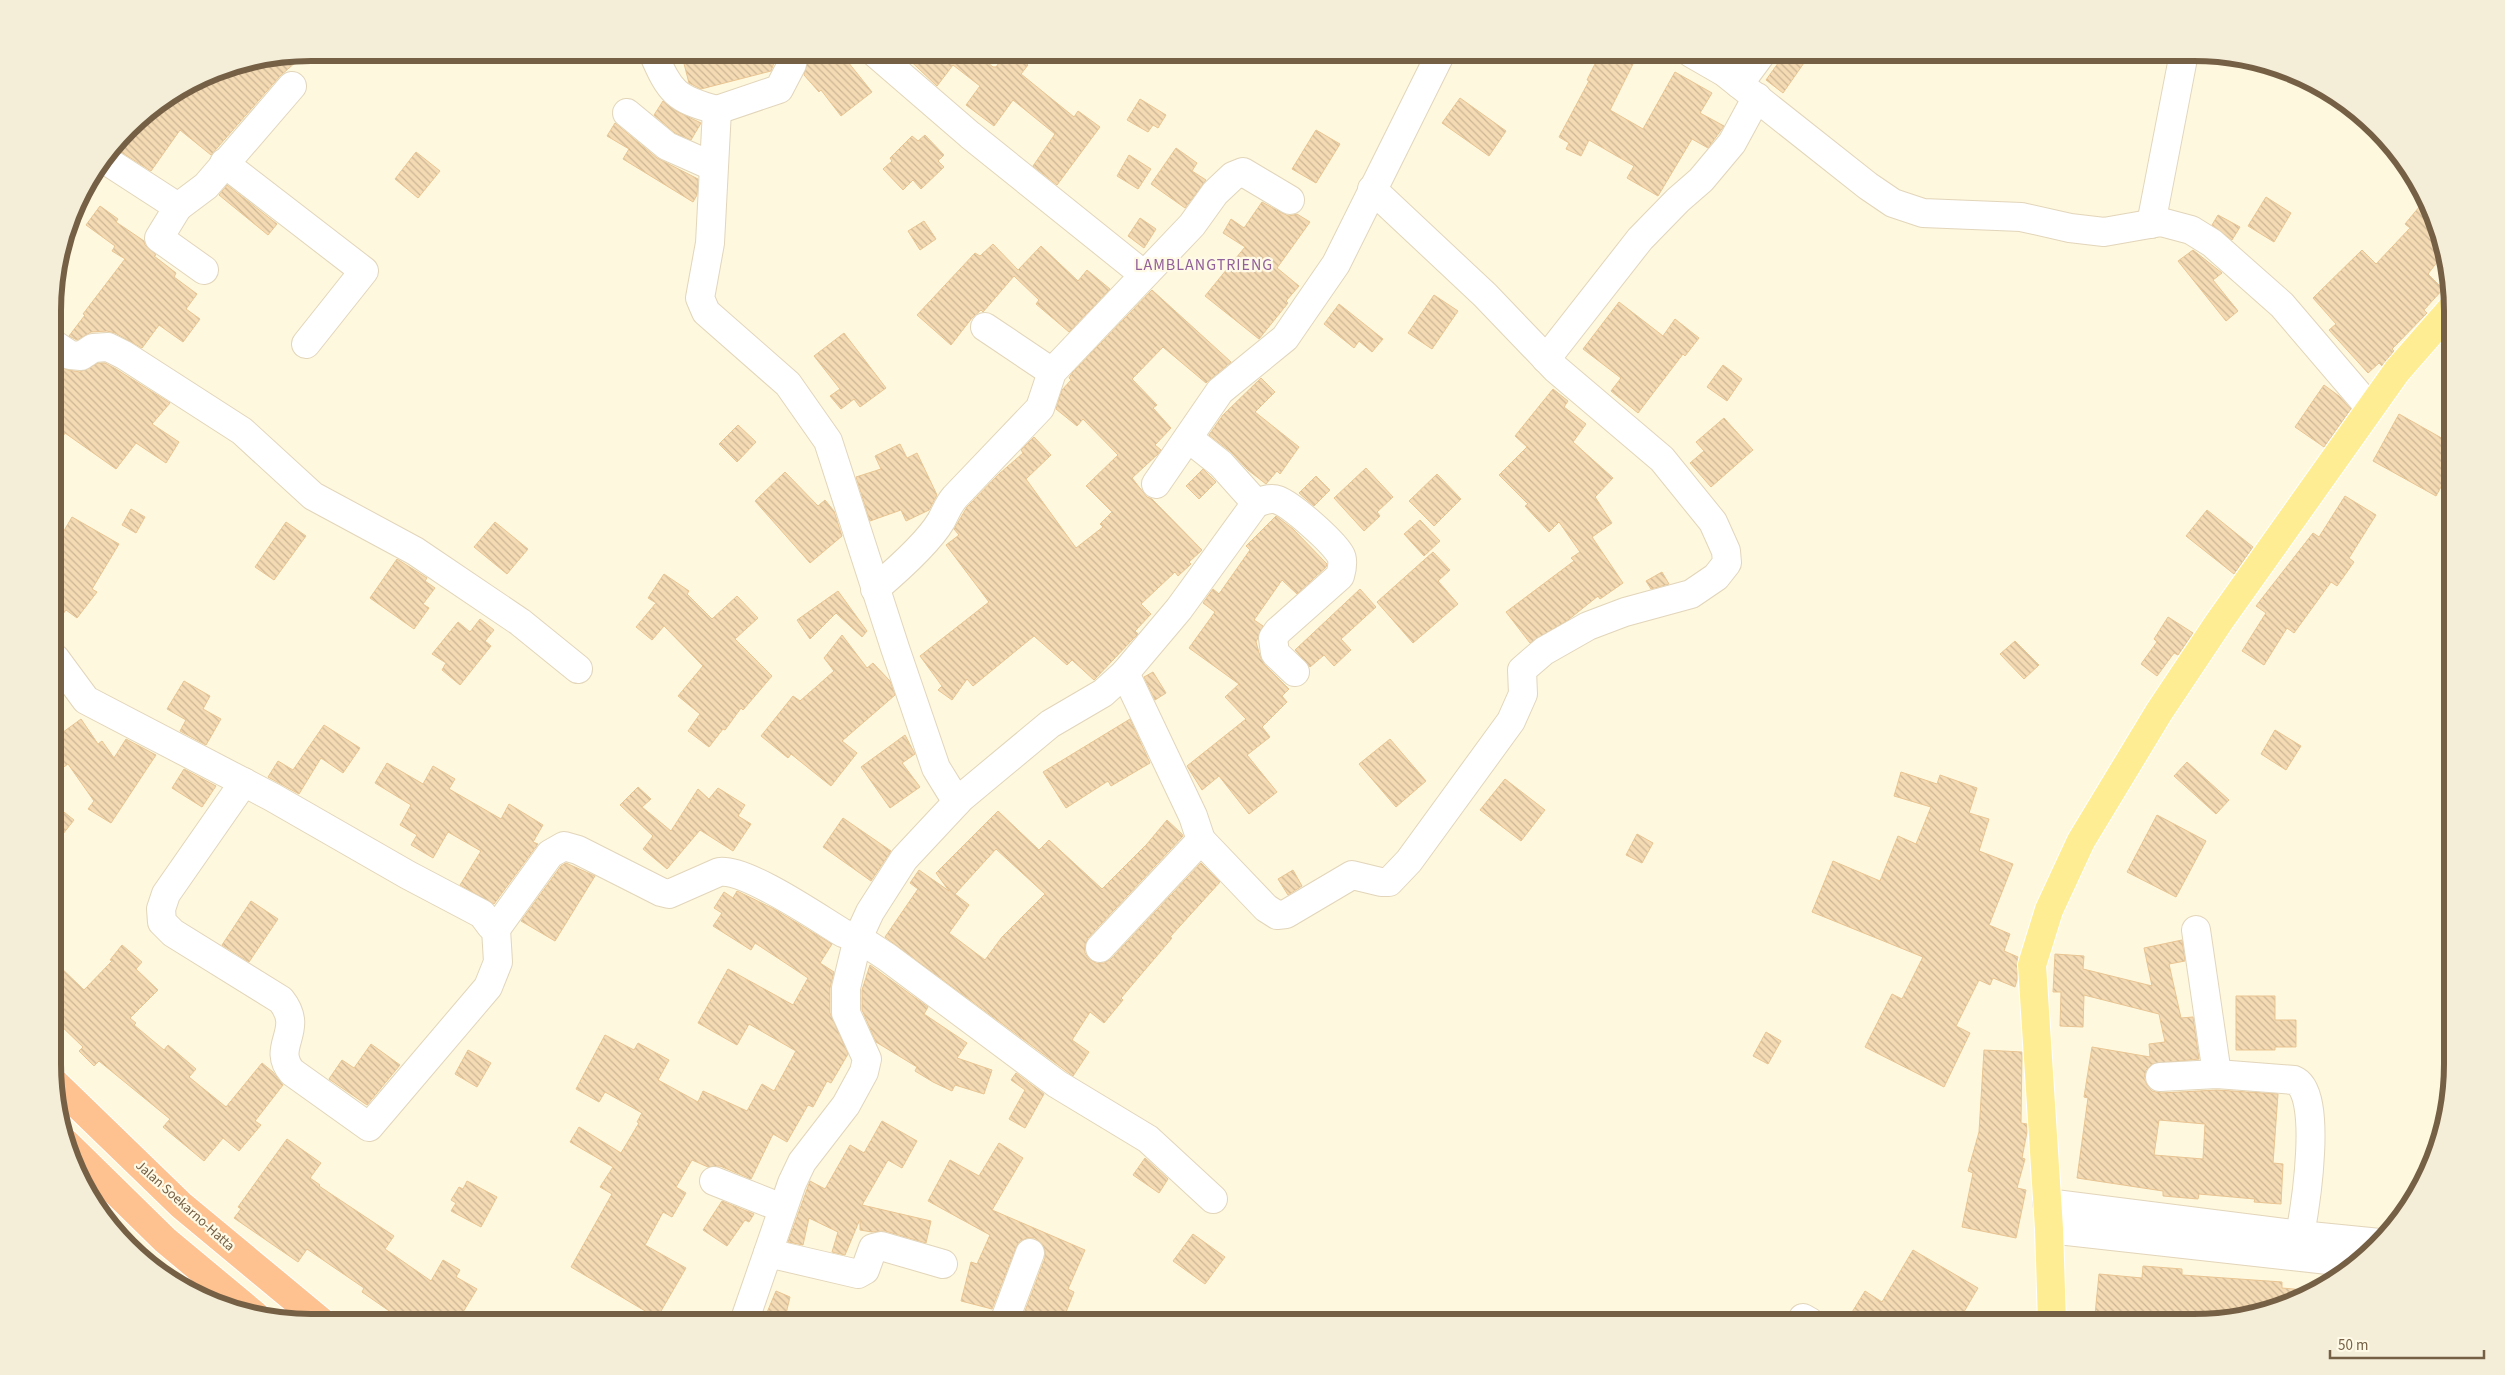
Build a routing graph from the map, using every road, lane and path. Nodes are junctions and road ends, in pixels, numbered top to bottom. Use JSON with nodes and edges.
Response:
{"nodes":[{"id":1,"x":658,"y":61,"type":"edge"},
{"id":2,"x":792,"y":61,"type":"edge"},
{"id":3,"x":885,"y":61,"type":"edge"},
{"id":4,"x":1436,"y":61,"type":"edge"},
{"id":5,"x":1704,"y":61,"type":"edge"},
{"id":6,"x":1759,"y":61,"type":"edge"},
{"id":7,"x":2182,"y":61,"type":"edge"},
{"id":8,"x":292,"y":86,"type":"dead end"},
{"id":9,"x":1748,"y":91,"type":"junction"},
{"id":10,"x":717,"y":110,"type":"junction"},
{"id":11,"x":627,"y":114,"type":"dead end"},
{"id":12,"x":110,"y":163,"type":"edge"},
{"id":13,"x":224,"y":163,"type":"junction"},
{"id":14,"x":712,"y":166,"type":"junction"},
{"id":15,"x":1372,"y":189,"type":"junction"},
{"id":16,"x":1290,"y":200,"type":"dead end"},
{"id":17,"x":178,"y":207,"type":"junction"},
{"id":18,"x":2151,"y":224,"type":"junction"},
{"id":19,"x":204,"y":270,"type":"dead end"},
{"id":20,"x":1143,"y":274,"type":"junction"},
{"id":21,"x":2444,"y":317,"type":"edge"},
{"id":22,"x":985,"y":327,"type":"dead end"},
{"id":23,"x":306,"y":344,"type":"dead end"},
{"id":24,"x":61,"y":349,"type":"edge"},
{"id":25,"x":1546,"y":359,"type":"junction"},
{"id":26,"x":1052,"y":372,"type":"junction"},
{"id":27,"x":2370,"y":408,"type":"junction"},
{"id":28,"x":1188,"y":438,"type":"junction"},
{"id":29,"x":1156,"y":484,"type":"dead end"},
{"id":30,"x":1256,"y":503,"type":"junction"},
{"id":31,"x":875,"y":589,"type":"junction"},
{"id":32,"x":61,"y":667,"type":"edge"},
{"id":33,"x":578,"y":669,"type":"dead end"},
{"id":34,"x":1295,"y":672,"type":"dead end"},
{"id":35,"x":1124,"y":673,"type":"junction"},
{"id":36,"x":244,"y":782,"type":"junction"},
{"id":37,"x":957,"y":802,"type":"junction"},
{"id":38,"x":1201,"y":840,"type":"junction"},
{"id":39,"x":496,"y":929,"type":"junction"},
{"id":40,"x":2196,"y":930,"type":"dead end"},
{"id":41,"x":858,"y":938,"type":"junction"},
{"id":42,"x":1100,"y":948,"type":"dead end"},
{"id":43,"x":2217,"y":1074,"type":"junction"},
{"id":44,"x":2160,"y":1077,"type":"dead end"},
{"id":45,"x":63,"y":1090,"type":"edge"},
{"id":46,"x":79,"y":1156,"type":"edge"},
{"id":47,"x":714,"y":1181,"type":"dead end"},
{"id":48,"x":1214,"y":1199,"type":"dead end"},
{"id":49,"x":782,"y":1208,"type":"junction"},
{"id":50,"x":2048,"y":1216,"type":"junction"},
{"id":51,"x":2300,"y":1235,"type":"junction"},
{"id":52,"x":2368,"y":1242,"type":"edge"},
{"id":53,"x":768,"y":1253,"type":"junction"},
{"id":54,"x":1030,"y":1253,"type":"dead end"},
{"id":55,"x":2346,"y":1262,"type":"edge"},
{"id":56,"x":943,"y":1264,"type":"dead end"},
{"id":57,"x":221,"y":1296,"type":"edge"},
{"id":58,"x":312,"y":1314,"type":"edge"},
{"id":59,"x":747,"y":1314,"type":"edge"},
{"id":60,"x":1007,"y":1314,"type":"edge"},
{"id":61,"x":2052,"y":1314,"type":"edge"}],
"edges":[{"from":1,"to":10,"type":"street"},
{"from":2,"to":10,"type":"street"},
{"from":3,"to":20,"type":"street"},
{"from":4,"to":15,"type":"street"},
{"from":5,"to":9,"type":"street"},
{"from":6,"to":9,"type":"street"},
{"from":7,"to":18,"type":"street"},
{"from":8,"to":13,"type":"street"},
{"from":9,"to":18,"type":"street"},
{"from":9,"to":25,"type":"street"},
{"from":10,"to":14,"type":"street"},
{"from":11,"to":14,"type":"street"},
{"from":12,"to":17,"type":"street"},
{"from":13,"to":17,"type":"street"},
{"from":13,"to":23,"type":"street"},
{"from":14,"to":31,"type":"street"},
{"from":15,"to":25,"type":"street"},
{"from":15,"to":28,"type":"street"},
{"from":16,"to":20,"type":"street"},
{"from":17,"to":19,"type":"street"},
{"from":18,"to":27,"type":"street"},
{"from":20,"to":26,"type":"street"},
{"from":21,"to":27,"type":"main road"},
{"from":22,"to":26,"type":"street"},
{"from":24,"to":33,"type":"street"},
{"from":25,"to":38,"type":"street"},
{"from":26,"to":31,"type":"street"},
{"from":27,"to":50,"type":"main road"},
{"from":28,"to":29,"type":"street"},
{"from":28,"to":30,"type":"street"},
{"from":30,"to":34,"type":"street"},
{"from":30,"to":35,"type":"street"},
{"from":31,"to":37,"type":"street"},
{"from":32,"to":36,"type":"street"},
{"from":35,"to":37,"type":"street"},
{"from":35,"to":38,"type":"street"},
{"from":36,"to":39,"type":"street"},
{"from":36,"to":39,"type":"street"},
{"from":37,"to":41,"type":"street"},
{"from":38,"to":42,"type":"street"},
{"from":39,"to":41,"type":"street"},
{"from":40,"to":43,"type":"street"},
{"from":41,"to":48,"type":"street"},
{"from":41,"to":49,"type":"street"},
{"from":43,"to":44,"type":"street"},
{"from":43,"to":51,"type":"street"},
{"from":45,"to":58,"type":"highway","name":"Jalan Soekarno-Hatta"},
{"from":46,"to":57,"type":"highway"},
{"from":47,"to":49,"type":"street"},
{"from":49,"to":53,"type":"street"},
{"from":50,"to":51,"type":"street"},
{"from":50,"to":55,"type":"street"},
{"from":50,"to":61,"type":"main road"},
{"from":51,"to":52,"type":"street"},
{"from":53,"to":56,"type":"street"},
{"from":53,"to":59,"type":"street"},
{"from":54,"to":60,"type":"street"}]}
